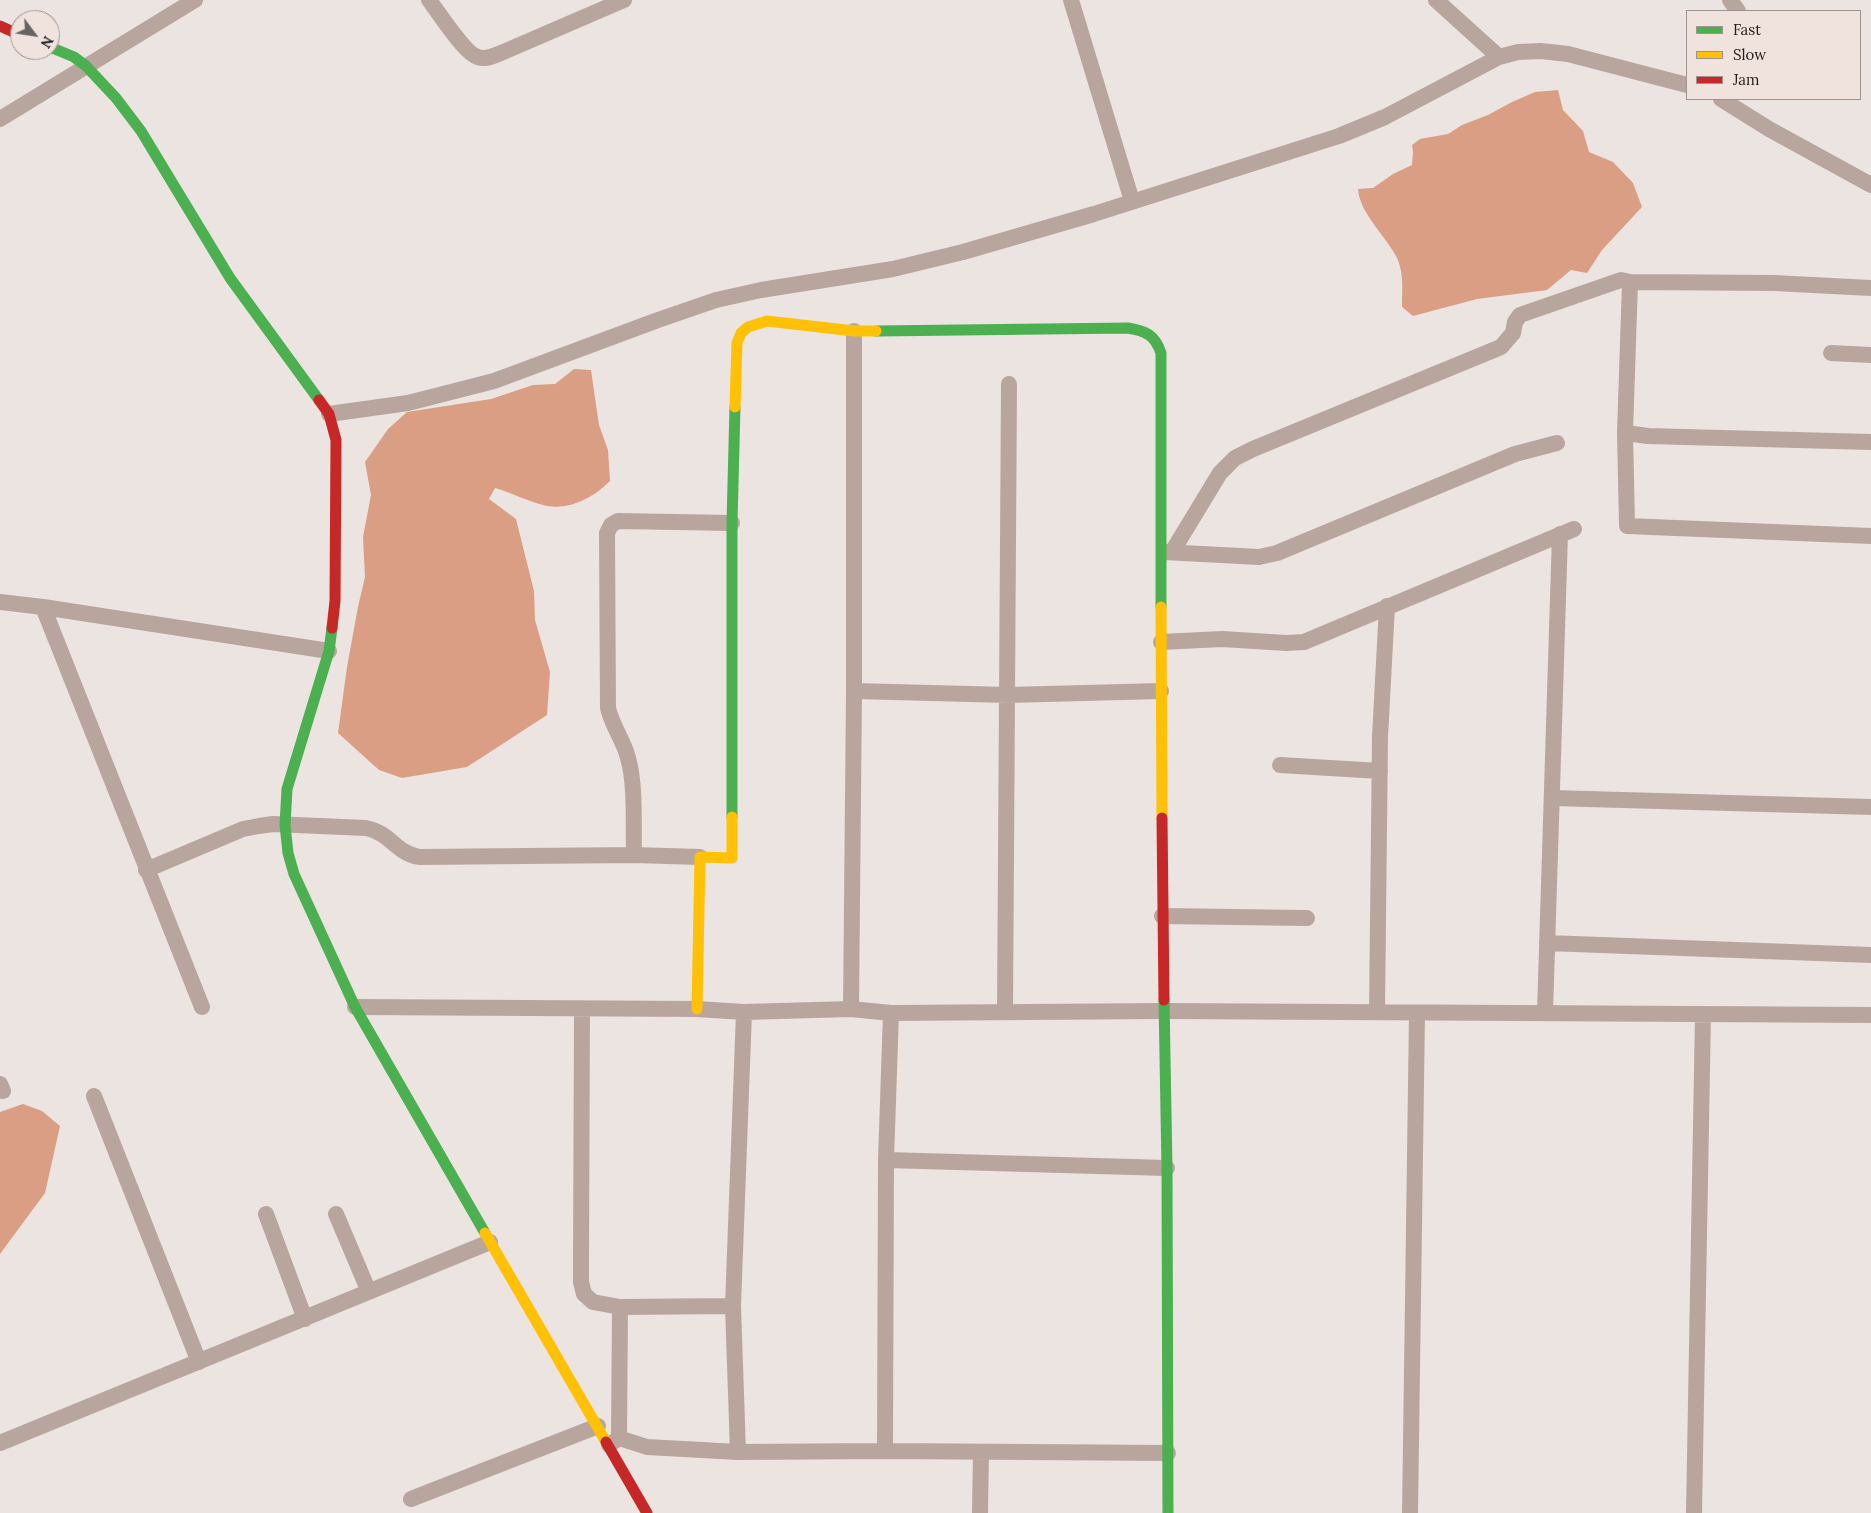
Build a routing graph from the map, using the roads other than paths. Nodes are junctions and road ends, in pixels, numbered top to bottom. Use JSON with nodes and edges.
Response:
{"nodes":[{"id":1,"x":195,"y":0,"type":"edge"},
{"id":2,"x":429,"y":0,"type":"edge"},
{"id":3,"x":624,"y":0,"type":"edge"},
{"id":4,"x":1071,"y":0,"type":"edge"},
{"id":5,"x":1436,"y":0,"type":"edge"},
{"id":6,"x":60,"y":51,"type":"edge"},
{"id":7,"x":1499,"y":57,"type":"junction"},
{"id":8,"x":86,"y":66,"type":"junction"},
{"id":9,"x":1686,"y":85,"type":"edge"},
{"id":10,"x":1722,"y":100,"type":"edge"},
{"id":11,"x":0,"y":119,"type":"edge"},
{"id":12,"x":1871,"y":185,"type":"edge"},
{"id":13,"x":1132,"y":201,"type":"junction"},
{"id":14,"x":1630,"y":282,"type":"junction"},
{"id":15,"x":1871,"y":288,"type":"edge"},
{"id":16,"x":854,"y":331,"type":"junction"},
{"id":17,"x":1830,"y":353,"type":"dead end"},
{"id":18,"x":1871,"y":355,"type":"edge"},
{"id":19,"x":1009,"y":384,"type":"dead end"},
{"id":20,"x":329,"y":414,"type":"junction"},
{"id":21,"x":1625,"y":433,"type":"junction"},
{"id":22,"x":1871,"y":442,"type":"edge"},
{"id":23,"x":1557,"y":443,"type":"dead end"},
{"id":24,"x":732,"y":523,"type":"junction"},
{"id":25,"x":1871,"y":536,"type":"edge"},
{"id":26,"x":1166,"y":552,"type":"junction"},
{"id":27,"x":0,"y":602,"type":"edge"},
{"id":28,"x":1387,"y":606,"type":"junction"},
{"id":29,"x":43,"y":607,"type":"junction"},
{"id":30,"x":1161,"y":642,"type":"junction"},
{"id":31,"x":329,"y":651,"type":"junction"},
{"id":32,"x":854,"y":691,"type":"junction"},
{"id":33,"x":1161,"y":691,"type":"junction"},
{"id":34,"x":1008,"y":695,"type":"junction"},
{"id":35,"x":1280,"y":765,"type":"dead end"},
{"id":36,"x":1380,"y":770,"type":"junction"},
{"id":37,"x":1552,"y":798,"type":"junction"},
{"id":38,"x":1871,"y":807,"type":"edge"},
{"id":39,"x":285,"y":825,"type":"junction"},
{"id":40,"x":634,"y":855,"type":"junction"},
{"id":41,"x":700,"y":857,"type":"junction"},
{"id":42,"x":146,"y":870,"type":"junction"},
{"id":43,"x":1162,"y":916,"type":"junction"},
{"id":44,"x":1307,"y":918,"type":"dead end"},
{"id":45,"x":1547,"y":943,"type":"junction"},
{"id":46,"x":1871,"y":955,"type":"edge"},
{"id":47,"x":202,"y":1007,"type":"dead end"},
{"id":48,"x":355,"y":1007,"type":"junction"},
{"id":49,"x":698,"y":1009,"type":"junction"},
{"id":50,"x":851,"y":1009,"type":"junction"},
{"id":51,"x":582,"y":1010,"type":"junction"},
{"id":52,"x":1163,"y":1011,"type":"junction"},
{"id":53,"x":744,"y":1012,"type":"junction"},
{"id":54,"x":1005,"y":1012,"type":"junction"},
{"id":55,"x":1377,"y":1012,"type":"junction"},
{"id":56,"x":1545,"y":1012,"type":"junction"},
{"id":57,"x":891,"y":1013,"type":"junction"},
{"id":58,"x":1417,"y":1014,"type":"junction"},
{"id":59,"x":1703,"y":1014,"type":"junction"},
{"id":60,"x":1871,"y":1015,"type":"edge"},
{"id":61,"x":94,"y":1096,"type":"dead end"},
{"id":62,"x":886,"y":1160,"type":"junction"},
{"id":63,"x":1167,"y":1168,"type":"junction"},
{"id":64,"x":266,"y":1214,"type":"dead end"},
{"id":65,"x":336,"y":1214,"type":"dead end"},
{"id":66,"x":490,"y":1242,"type":"junction"},
{"id":67,"x":369,"y":1292,"type":"junction"},
{"id":68,"x":733,"y":1306,"type":"junction"},
{"id":69,"x":620,"y":1307,"type":"junction"},
{"id":70,"x":305,"y":1319,"type":"junction"},
{"id":71,"x":200,"y":1362,"type":"junction"},
{"id":72,"x":598,"y":1426,"type":"junction"},
{"id":73,"x":0,"y":1442,"type":"edge"},
{"id":74,"x":614,"y":1442,"type":"junction"},
{"id":75,"x":885,"y":1451,"type":"junction"},
{"id":76,"x":738,"y":1452,"type":"junction"},
{"id":77,"x":981,"y":1452,"type":"junction"},
{"id":78,"x":1168,"y":1454,"type":"junction"},
{"id":79,"x":411,"y":1500,"type":"dead end"},
{"id":80,"x":647,"y":1513,"type":"edge"},
{"id":81,"x":980,"y":1513,"type":"edge"},
{"id":82,"x":1168,"y":1513,"type":"edge"},
{"id":83,"x":1410,"y":1513,"type":"edge"},
{"id":84,"x":1694,"y":1513,"type":"edge"}],
"edges":[{"from":1,"to":8,"type":"street"},
{"from":2,"to":3,"type":"street"},
{"from":4,"to":13,"type":"street"},
{"from":5,"to":7,"type":"street"},
{"from":6,"to":8,"type":"street"},
{"from":7,"to":9,"type":"street"},
{"from":7,"to":13,"type":"street"},
{"from":8,"to":11,"type":"street"},
{"from":8,"to":20,"type":"street"},
{"from":10,"to":12,"type":"street"},
{"from":13,"to":20,"type":"street"},
{"from":14,"to":15,"type":"street"},
{"from":14,"to":21,"type":"street"},
{"from":14,"to":26,"type":"street"},
{"from":16,"to":24,"type":"street"},
{"from":16,"to":26,"type":"street"},
{"from":16,"to":32,"type":"street"},
{"from":17,"to":18,"type":"street"},
{"from":19,"to":34,"type":"street"},
{"from":20,"to":31,"type":"street"},
{"from":21,"to":22,"type":"street"},
{"from":21,"to":25,"type":"street"},
{"from":23,"to":26,"type":"street"},
{"from":24,"to":40,"type":"street"},
{"from":24,"to":41,"type":"street"},
{"from":26,"to":30,"type":"street"},
{"from":27,"to":29,"type":"street"},
{"from":28,"to":30,"type":"street"},
{"from":28,"to":36,"type":"street"},
{"from":28,"to":37,"type":"street"},
{"from":29,"to":31,"type":"street"},
{"from":29,"to":42,"type":"street"},
{"from":30,"to":33,"type":"street"},
{"from":31,"to":39,"type":"street"},
{"from":32,"to":34,"type":"street"},
{"from":32,"to":50,"type":"street"},
{"from":33,"to":34,"type":"street"},
{"from":33,"to":43,"type":"street"},
{"from":34,"to":54,"type":"street"},
{"from":35,"to":36,"type":"street"},
{"from":36,"to":55,"type":"street"},
{"from":37,"to":38,"type":"street"},
{"from":37,"to":45,"type":"street"},
{"from":39,"to":40,"type":"street"},
{"from":39,"to":42,"type":"street"},
{"from":39,"to":48,"type":"street"},
{"from":40,"to":41,"type":"street"},
{"from":41,"to":49,"type":"street"},
{"from":42,"to":47,"type":"street"},
{"from":43,"to":44,"type":"street"},
{"from":43,"to":52,"type":"street"},
{"from":45,"to":46,"type":"street"},
{"from":45,"to":56,"type":"street"},
{"from":48,"to":51,"type":"street"},
{"from":48,"to":66,"type":"street"},
{"from":49,"to":51,"type":"street"},
{"from":49,"to":53,"type":"street"},
{"from":50,"to":53,"type":"street"},
{"from":50,"to":57,"type":"street"},
{"from":51,"to":69,"type":"street"},
{"from":52,"to":54,"type":"street"},
{"from":52,"to":55,"type":"street"},
{"from":52,"to":63,"type":"street"},
{"from":53,"to":68,"type":"street"},
{"from":54,"to":57,"type":"street"},
{"from":55,"to":58,"type":"street"},
{"from":56,"to":58,"type":"street"},
{"from":56,"to":59,"type":"street"},
{"from":57,"to":62,"type":"street"},
{"from":58,"to":83,"type":"street"},
{"from":59,"to":60,"type":"street"},
{"from":59,"to":84,"type":"street"},
{"from":61,"to":71,"type":"street"},
{"from":62,"to":63,"type":"street"},
{"from":62,"to":75,"type":"street"},
{"from":63,"to":78,"type":"street"},
{"from":64,"to":70,"type":"street"},
{"from":65,"to":67,"type":"street"},
{"from":66,"to":67,"type":"street"},
{"from":66,"to":72,"type":"street"},
{"from":67,"to":70,"type":"street"},
{"from":68,"to":69,"type":"street"},
{"from":68,"to":76,"type":"street"},
{"from":69,"to":74,"type":"street"},
{"from":70,"to":71,"type":"street"},
{"from":71,"to":73,"type":"street"},
{"from":72,"to":74,"type":"street"},
{"from":72,"to":79,"type":"street"},
{"from":74,"to":76,"type":"street"},
{"from":74,"to":80,"type":"street"},
{"from":75,"to":76,"type":"street"},
{"from":75,"to":77,"type":"street"},
{"from":77,"to":78,"type":"street"},
{"from":77,"to":81,"type":"street"},
{"from":78,"to":82,"type":"street"}]}
